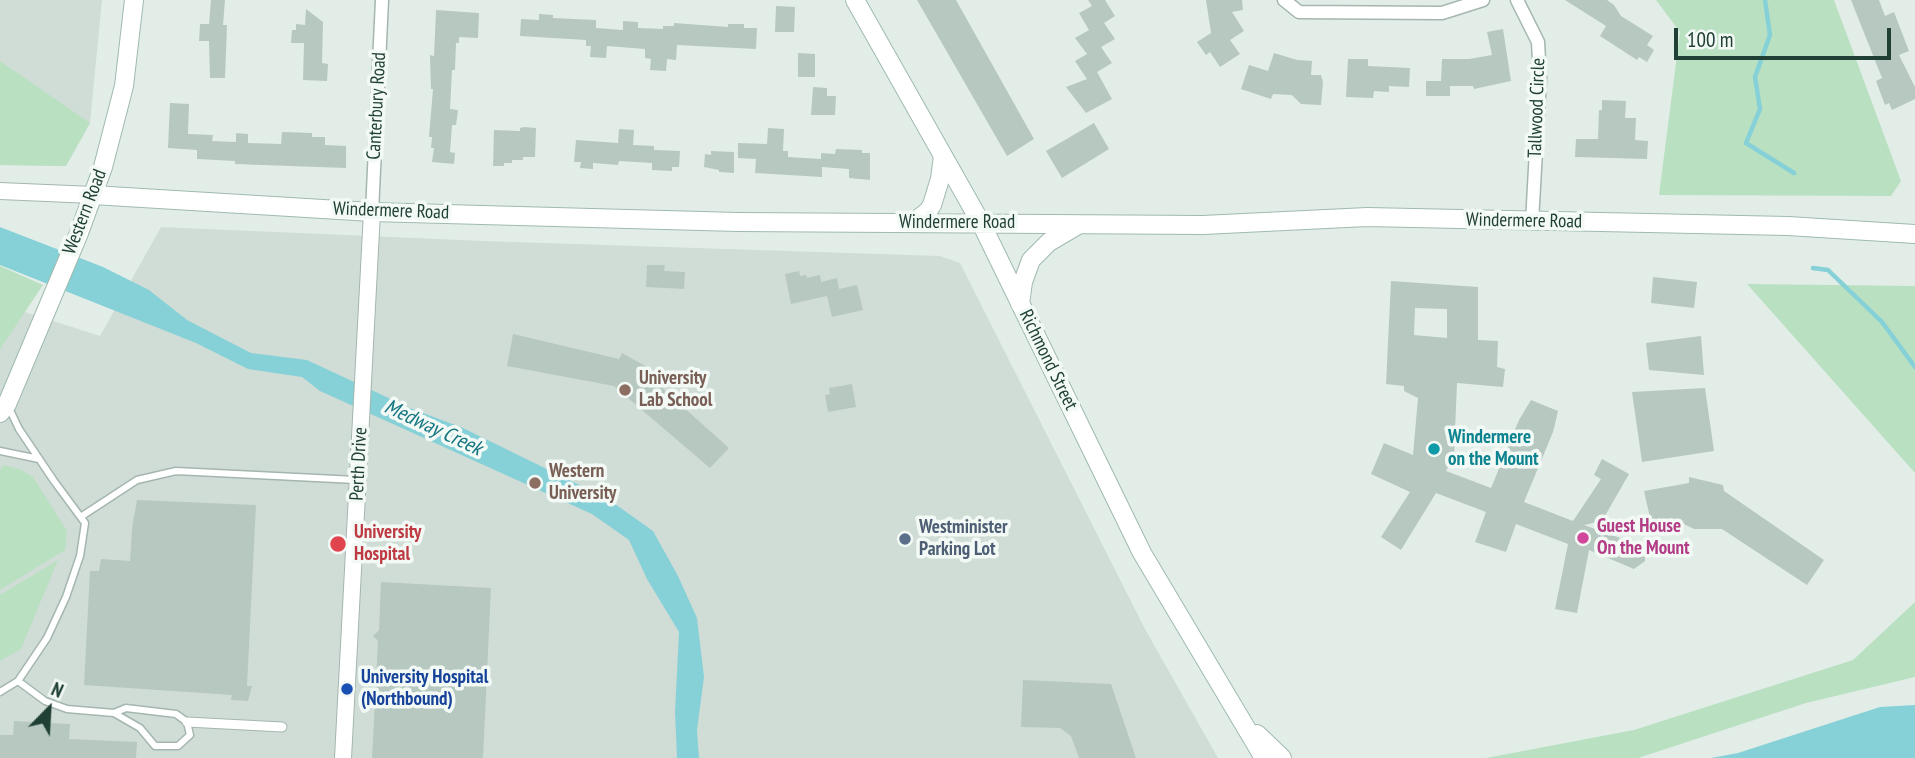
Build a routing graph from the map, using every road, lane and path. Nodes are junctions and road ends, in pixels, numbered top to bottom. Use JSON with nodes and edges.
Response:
{"nodes":[{"id":1,"x":134,"y":0,"type":"edge"},
{"id":2,"x":382,"y":0,"type":"edge"},
{"id":3,"x":855,"y":0,"type":"edge"},
{"id":4,"x":1284,"y":0,"type":"edge"},
{"id":5,"x":1483,"y":0,"type":"edge"},
{"id":6,"x":1517,"y":0,"type":"edge"},
{"id":7,"x":943,"y":156,"type":"junction"},
{"id":8,"x":0,"y":191,"type":"edge"},
{"id":9,"x":93,"y":195,"type":"junction"},
{"id":10,"x":372,"y":212,"type":"junction"},
{"id":11,"x":1532,"y":222,"type":"junction"},
{"id":12,"x":913,"y":223,"type":"junction"},
{"id":13,"x":981,"y":223,"type":"junction"},
{"id":14,"x":1079,"y":224,"type":"junction"},
{"id":15,"x":1915,"y":234,"type":"edge"},
{"id":16,"x":1020,"y":304,"type":"junction"},
{"id":17,"x":3,"y":408,"type":"edge"},
{"id":18,"x":0,"y":451,"type":"edge"},
{"id":19,"x":39,"y":459,"type":"junction"},
{"id":20,"x":358,"y":481,"type":"junction"},
{"id":21,"x":82,"y":516,"type":"junction"},
{"id":22,"x":18,"y":681,"type":"junction"},
{"id":23,"x":0,"y":692,"type":"edge"},
{"id":24,"x":114,"y":713,"type":"junction"},
{"id":25,"x":1241,"y":719,"type":"junction"},
{"id":26,"x":187,"y":722,"type":"junction"},
{"id":27,"x":282,"y":727,"type":"dead end"},
{"id":28,"x":343,"y":758,"type":"edge"},
{"id":29,"x":1264,"y":758,"type":"edge"},
{"id":30,"x":1282,"y":758,"type":"edge"}],
"edges":[{"from":1,"to":9,"type":"main road","name":"Western Road"},
{"from":2,"to":10,"type":"street","name":"Canterbury Road"},
{"from":3,"to":7,"type":"main road","name":"Richmond Street"},
{"from":4,"to":5,"type":"street"},
{"from":6,"to":11,"type":"street","name":"Tallwood Circle"},
{"from":7,"to":12,"type":"main road"},
{"from":7,"to":13,"type":"main road","name":"Richmond Street"},
{"from":8,"to":9,"type":"street","name":"Windermere Road"},
{"from":9,"to":10,"type":"main road","name":"Windermere Road"},
{"from":9,"to":17,"type":"main road","name":"Western Road"},
{"from":10,"to":12,"type":"main road","name":"Windermere Road"},
{"from":10,"to":20,"type":"street","name":"Perth Drive"},
{"from":11,"to":14,"type":"main road","name":"Windermere Road"},
{"from":11,"to":15,"type":"main road","name":"Windermere Road"},
{"from":12,"to":13,"type":"main road","name":"Windermere Road"},
{"from":13,"to":14,"type":"main road","name":"Windermere Road"},
{"from":13,"to":16,"type":"main road","name":"Richmond Street"},
{"from":14,"to":16,"type":"main road"},
{"from":16,"to":25,"type":"main road","name":"Richmond Street"},
{"from":17,"to":19,"type":"lane"},
{"from":18,"to":19,"type":"lane"},
{"from":19,"to":21,"type":"lane"},
{"from":20,"to":21,"type":"lane"},
{"from":20,"to":28,"type":"street","name":"Perth Drive"},
{"from":21,"to":22,"type":"lane"},
{"from":22,"to":23,"type":"lane"},
{"from":22,"to":24,"type":"lane"},
{"from":24,"to":26,"type":"lane"},
{"from":24,"to":26,"type":"lane"},
{"from":25,"to":29,"type":"main road","name":"Richmond Street"},
{"from":25,"to":30,"type":"main road","name":"Richmond Street"},
{"from":26,"to":27,"type":"street"}]}
